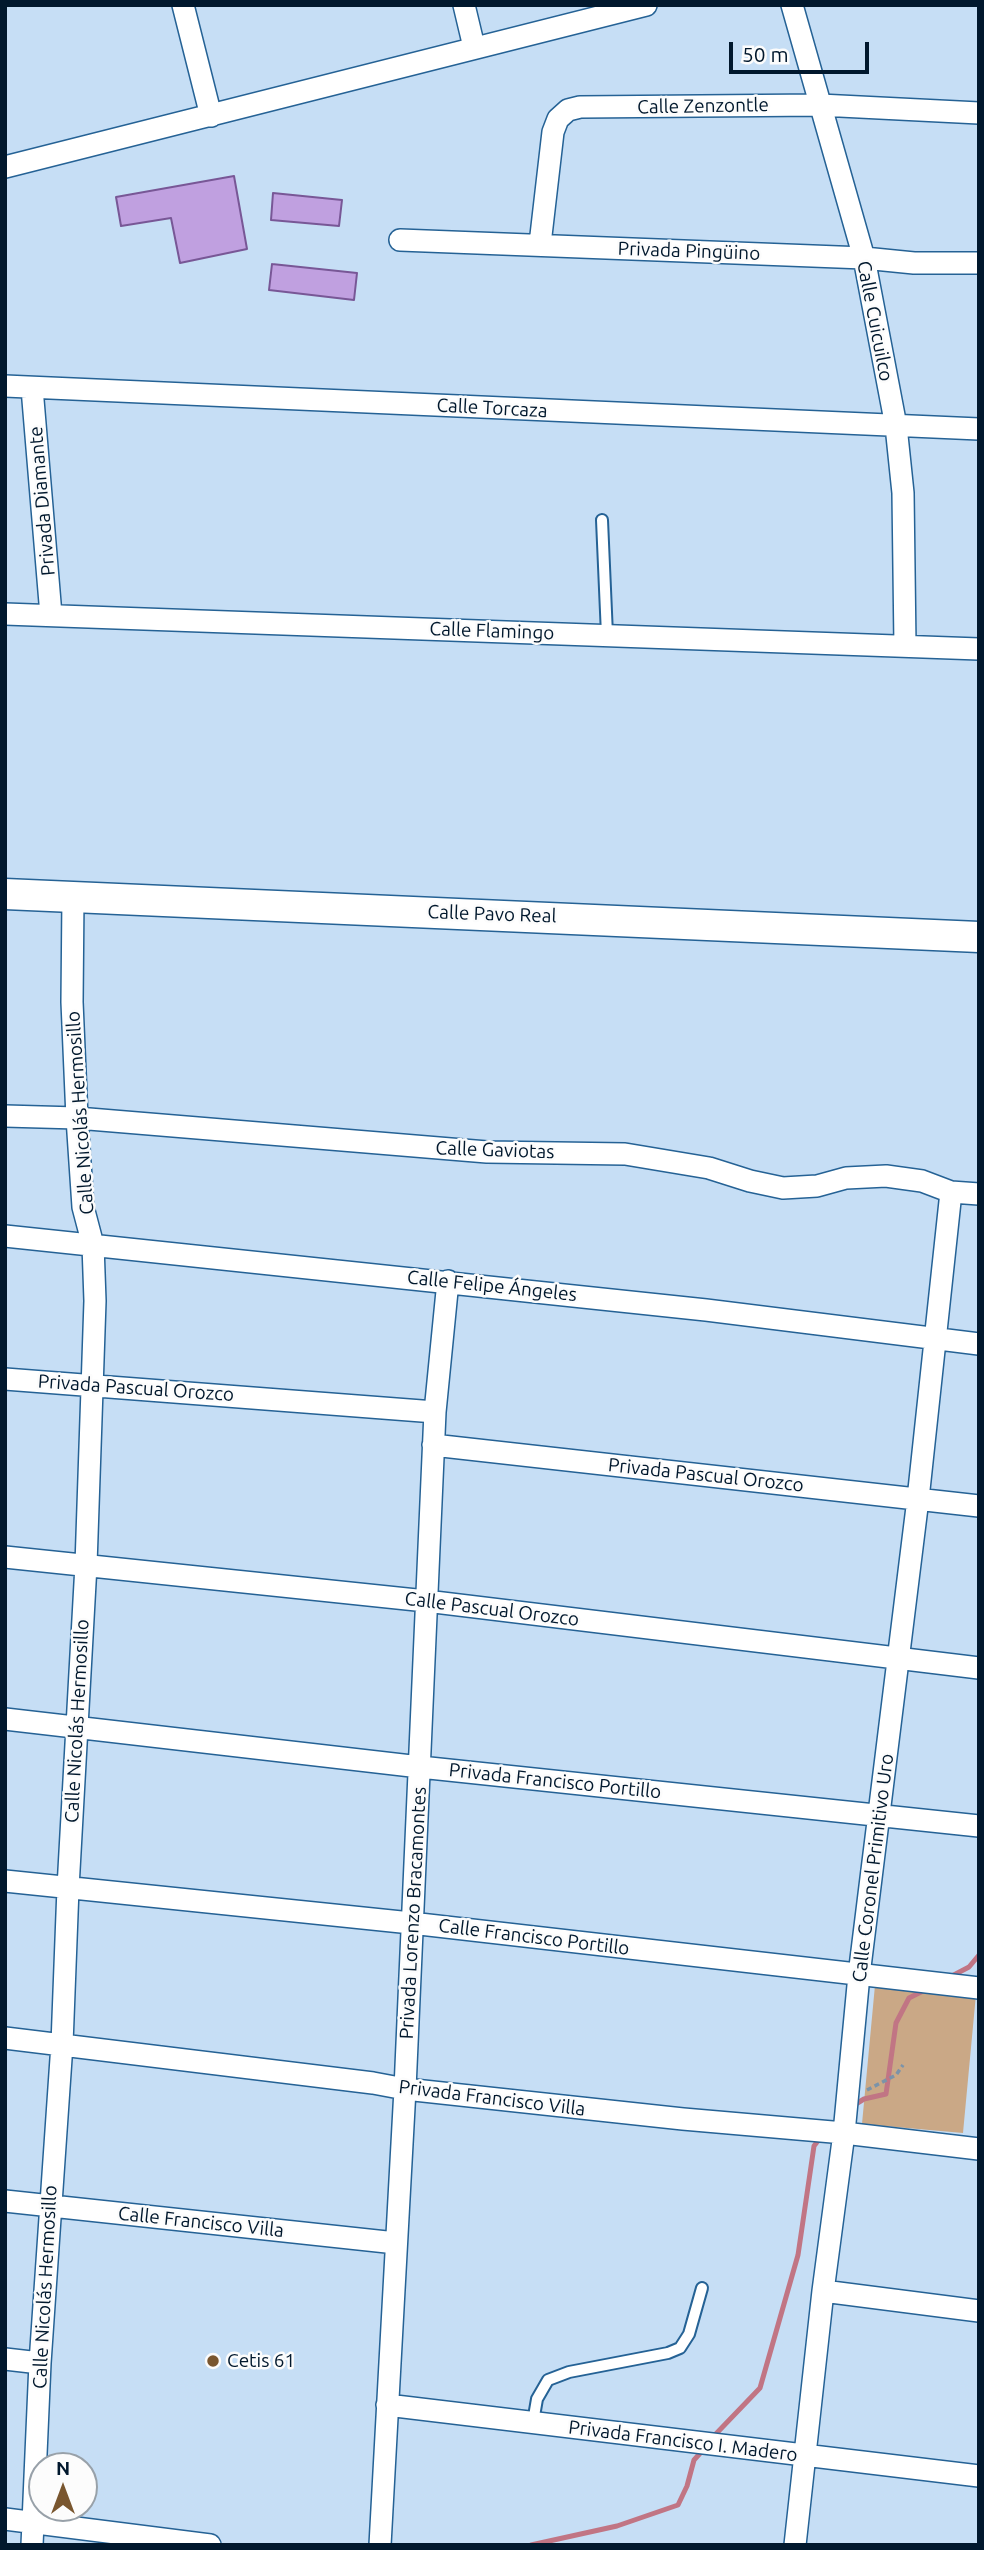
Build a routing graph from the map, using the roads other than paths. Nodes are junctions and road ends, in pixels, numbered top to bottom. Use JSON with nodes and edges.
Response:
{"nodes":[{"id":1,"x":183,"y":5,"type":"edge"},
{"id":2,"x":464,"y":5,"type":"edge"},
{"id":3,"x":792,"y":5,"type":"edge"},
{"id":4,"x":633,"y":7,"type":"edge"},
{"id":5,"x":474,"y":47,"type":"junction"},
{"id":6,"x":820,"y":105,"type":"junction"},
{"id":7,"x":979,"y":113,"type":"edge"},
{"id":8,"x":211,"y":116,"type":"junction"},
{"id":9,"x":5,"y":167,"type":"edge"},
{"id":10,"x":400,"y":240,"type":"dead end"},
{"id":11,"x":540,"y":244,"type":"junction"},
{"id":12,"x":864,"y":258,"type":"junction"},
{"id":13,"x":979,"y":263,"type":"edge"},
{"id":14,"x":5,"y":386,"type":"edge"},
{"id":15,"x":32,"y":388,"type":"junction"},
{"id":16,"x":896,"y":426,"type":"junction"},
{"id":17,"x":979,"y":429,"type":"edge"},
{"id":18,"x":602,"y":520,"type":"dead end"},
{"id":19,"x":5,"y":614,"type":"edge"},
{"id":20,"x":51,"y":615,"type":"junction"},
{"id":21,"x":607,"y":635,"type":"junction"},
{"id":22,"x":905,"y":646,"type":"junction"},
{"id":23,"x":979,"y":649,"type":"edge"},
{"id":24,"x":5,"y":894,"type":"edge"},
{"id":25,"x":73,"y":897,"type":"junction"},
{"id":26,"x":979,"y":937,"type":"edge"},
{"id":27,"x":5,"y":1116,"type":"edge"},
{"id":28,"x":77,"y":1118,"type":"junction"},
{"id":29,"x":951,"y":1192,"type":"junction"},
{"id":30,"x":979,"y":1194,"type":"edge"},
{"id":31,"x":5,"y":1236,"type":"edge"},
{"id":32,"x":93,"y":1245,"type":"junction"},
{"id":33,"x":448,"y":1281,"type":"junction"},
{"id":34,"x":936,"y":1339,"type":"junction"},
{"id":35,"x":979,"y":1344,"type":"edge"},
{"id":36,"x":5,"y":1379,"type":"edge"},
{"id":37,"x":92,"y":1384,"type":"junction"},
{"id":38,"x":435,"y":1412,"type":"junction"},
{"id":39,"x":433,"y":1445,"type":"junction"},
{"id":40,"x":918,"y":1499,"type":"junction"},
{"id":41,"x":979,"y":1506,"type":"edge"},
{"id":42,"x":5,"y":1557,"type":"edge"},
{"id":43,"x":86,"y":1565,"type":"junction"},
{"id":44,"x":426,"y":1601,"type":"junction"},
{"id":45,"x":899,"y":1658,"type":"junction"},
{"id":46,"x":979,"y":1668,"type":"edge"},
{"id":47,"x":5,"y":1719,"type":"edge"},
{"id":48,"x":78,"y":1728,"type":"junction"},
{"id":49,"x":420,"y":1767,"type":"junction"},
{"id":50,"x":879,"y":1814,"type":"junction"},
{"id":51,"x":979,"y":1826,"type":"edge"},
{"id":52,"x":5,"y":1881,"type":"edge"},
{"id":53,"x":68,"y":1888,"type":"junction"},
{"id":54,"x":411,"y":1923,"type":"junction"},
{"id":55,"x":859,"y":1975,"type":"junction"},
{"id":56,"x":979,"y":1989,"type":"edge"},
{"id":57,"x":5,"y":2038,"type":"edge"},
{"id":58,"x":62,"y":2044,"type":"junction"},
{"id":59,"x":405,"y":2089,"type":"junction"},
{"id":60,"x":844,"y":2133,"type":"junction"},
{"id":61,"x":979,"y":2149,"type":"edge"},
{"id":62,"x":5,"y":2201,"type":"edge"},
{"id":63,"x":50,"y":2206,"type":"junction"},
{"id":64,"x":396,"y":2243,"type":"junction"},
{"id":65,"x":702,"y":2288,"type":"dead end"},
{"id":66,"x":823,"y":2291,"type":"junction"},
{"id":67,"x":979,"y":2311,"type":"edge"},
{"id":68,"x":5,"y":2359,"type":"edge"},
{"id":69,"x":40,"y":2363,"type":"junction"},
{"id":70,"x":387,"y":2406,"type":"junction"},
{"id":71,"x":533,"y":2422,"type":"junction"},
{"id":72,"x":36,"y":2452,"type":"edge"},
{"id":73,"x":804,"y":2456,"type":"junction"},
{"id":74,"x":979,"y":2476,"type":"edge"},
{"id":75,"x":5,"y":2519,"type":"edge"},
{"id":76,"x":28,"y":2521,"type":"edge"},
{"id":77,"x":33,"y":2522,"type":"joint"},
{"id":78,"x":32,"y":2545,"type":"edge"},
{"id":79,"x":210,"y":2545,"type":"edge"},
{"id":80,"x":380,"y":2545,"type":"edge"},
{"id":81,"x":795,"y":2545,"type":"edge"}],
"edges":[{"from":1,"to":8,"type":"street"},
{"from":2,"to":5,"type":"street"},
{"from":3,"to":6,"type":"street","name":"Calle Cuicuilco"},
{"from":4,"to":5,"type":"street"},
{"from":5,"to":8,"type":"street"},
{"from":6,"to":7,"type":"street","name":"Calle Zenzontle"},
{"from":6,"to":11,"type":"street","name":"Calle Zenzontle"},
{"from":6,"to":12,"type":"street","name":"Calle Cuicuilco"},
{"from":8,"to":9,"type":"street"},
{"from":10,"to":11,"type":"street","name":"Privada Pingüino"},
{"from":11,"to":12,"type":"street","name":"Privada Pingüino"},
{"from":12,"to":13,"type":"street","name":"Privada Pingüino"},
{"from":12,"to":16,"type":"street","name":"Calle Cuicuilco"},
{"from":14,"to":15,"type":"street","name":"Calle Torcaza"},
{"from":15,"to":16,"type":"street","name":"Calle Torcaza"},
{"from":15,"to":20,"type":"street","name":"Privada Diamante"},
{"from":16,"to":17,"type":"street","name":"Calle Torcaza"},
{"from":16,"to":22,"type":"street","name":"Calle Cuicuilco"},
{"from":18,"to":21,"type":"lane"},
{"from":19,"to":20,"type":"street","name":"Calle Flamingo"},
{"from":20,"to":21,"type":"street","name":"Calle Flamingo"},
{"from":21,"to":22,"type":"street","name":"Calle Flamingo"},
{"from":22,"to":23,"type":"street","name":"Calle Flamingo"},
{"from":24,"to":25,"type":"street","name":"Calle Pavo Real"},
{"from":25,"to":26,"type":"street","name":"Calle Pavo Real"},
{"from":25,"to":28,"type":"street","name":"Calle Nicolás Hermosillo"},
{"from":27,"to":28,"type":"street","name":"Calle Gaviotas"},
{"from":28,"to":29,"type":"street","name":"Calle Gaviotas"},
{"from":28,"to":32,"type":"street","name":"Calle Nicolás Hermosillo"},
{"from":29,"to":30,"type":"street","name":"Calle Gaviotas"},
{"from":29,"to":34,"type":"street","name":"Calle Coronel Primitivo Uro"},
{"from":31,"to":32,"type":"street","name":"Calle Felipe Ángeles"},
{"from":32,"to":33,"type":"street","name":"Calle Felipe Ángeles"},
{"from":32,"to":37,"type":"street","name":"Calle Nicolás Hermosillo"},
{"from":33,"to":34,"type":"street","name":"Calle Felipe Ángeles"},
{"from":33,"to":38,"type":"street","name":"Privada Lorenzo Bracamontes"},
{"from":34,"to":35,"type":"street","name":"Calle Felipe Ángeles"},
{"from":34,"to":40,"type":"street","name":"Calle Coronel Primitivo Uro"},
{"from":36,"to":37,"type":"street","name":"Privada Pascual Orozco"},
{"from":37,"to":38,"type":"street","name":"Privada Pascual Orozco"},
{"from":37,"to":43,"type":"street","name":"Calle Nicolás Hermosillo"},
{"from":38,"to":39,"type":"street","name":"Privada Lorenzo Bracamontes"},
{"from":39,"to":40,"type":"street","name":"Privada Pascual Orozco"},
{"from":39,"to":44,"type":"street","name":"Privada Lorenzo Bracamontes"},
{"from":40,"to":41,"type":"street","name":"Privada Pascual Orozco"},
{"from":40,"to":45,"type":"street","name":"Calle Coronel Primitivo Uro"},
{"from":42,"to":43,"type":"street","name":"Calle Pascual Orozco"},
{"from":43,"to":44,"type":"street","name":"Calle Pascual Orozco"},
{"from":43,"to":48,"type":"street","name":"Calle Nicolás Hermosillo"},
{"from":44,"to":45,"type":"street","name":"Calle Pascual Orozco"},
{"from":44,"to":49,"type":"street","name":"Privada Lorenzo Bracamontes"},
{"from":45,"to":46,"type":"street","name":"Calle Pascual Orozco"},
{"from":45,"to":50,"type":"street","name":"Calle Coronel Primitivo Uro"},
{"from":47,"to":48,"type":"street","name":"Privada Francisco Portillo"},
{"from":48,"to":49,"type":"street","name":"Privada Francisco Portillo"},
{"from":48,"to":53,"type":"street","name":"Calle Nicolás Hermosillo"},
{"from":49,"to":50,"type":"street","name":"Privada Francisco Portillo"},
{"from":49,"to":54,"type":"street","name":"Privada Lorenzo Bracamontes"},
{"from":50,"to":51,"type":"street","name":"Privada Francisco Portillo"},
{"from":50,"to":55,"type":"street","name":"Calle Coronel Primitivo Uro"},
{"from":52,"to":53,"type":"street","name":"Calle Francisco Portillo"},
{"from":53,"to":54,"type":"street","name":"Calle Francisco Portillo"},
{"from":53,"to":58,"type":"street","name":"Calle Nicolás Hermosillo"},
{"from":54,"to":55,"type":"street","name":"Calle Francisco Portillo"},
{"from":54,"to":59,"type":"street","name":"Privada Lorenzo Bracamontes"},
{"from":55,"to":56,"type":"street","name":"Calle Francisco Portillo"},
{"from":55,"to":60,"type":"street","name":"Calle Coronel Primitivo Uro"},
{"from":57,"to":58,"type":"street","name":"Privada Francisco Villa"},
{"from":58,"to":59,"type":"street","name":"Privada Francisco Villa"},
{"from":58,"to":63,"type":"street","name":"Calle Nicolás Hermosillo"},
{"from":59,"to":60,"type":"street","name":"Privada Francisco Villa"},
{"from":59,"to":64,"type":"street","name":"Privada Lorenzo Bracamontes"},
{"from":60,"to":61,"type":"street","name":"Privada Francisco Villa"},
{"from":60,"to":66,"type":"street","name":"Calle Coronel Primitivo Uro"},
{"from":62,"to":63,"type":"street","name":"Calle Francisco Villa"},
{"from":63,"to":64,"type":"street","name":"Calle Francisco Villa"},
{"from":63,"to":69,"type":"street","name":"Calle Nicolás Hermosillo"},
{"from":64,"to":70,"type":"street","name":"Privada Lorenzo Bracamontes"},
{"from":65,"to":71,"type":"lane"},
{"from":66,"to":67,"type":"street"},
{"from":66,"to":73,"type":"street","name":"Calle Coronel Primitivo Uro"},
{"from":68,"to":69,"type":"street"},
{"from":69,"to":72,"type":"street","name":"Calle Nicolás Hermosillo"},
{"from":70,"to":71,"type":"street","name":"Privada Francisco I. Madero"},
{"from":70,"to":80,"type":"street","name":"Privada Lorenzo Bracamontes"},
{"from":71,"to":73,"type":"street","name":"Privada Francisco I. Madero"},
{"from":73,"to":74,"type":"street","name":"Privada Francisco I. Madero"},
{"from":73,"to":81,"type":"street","name":"Calle Coronel Primitivo Uro"},
{"from":75,"to":76,"type":"street"},
{"from":77,"to":78,"type":"street","name":"Calle Nicolás Hermosillo"},
{"from":77,"to":79,"type":"street"}]}
